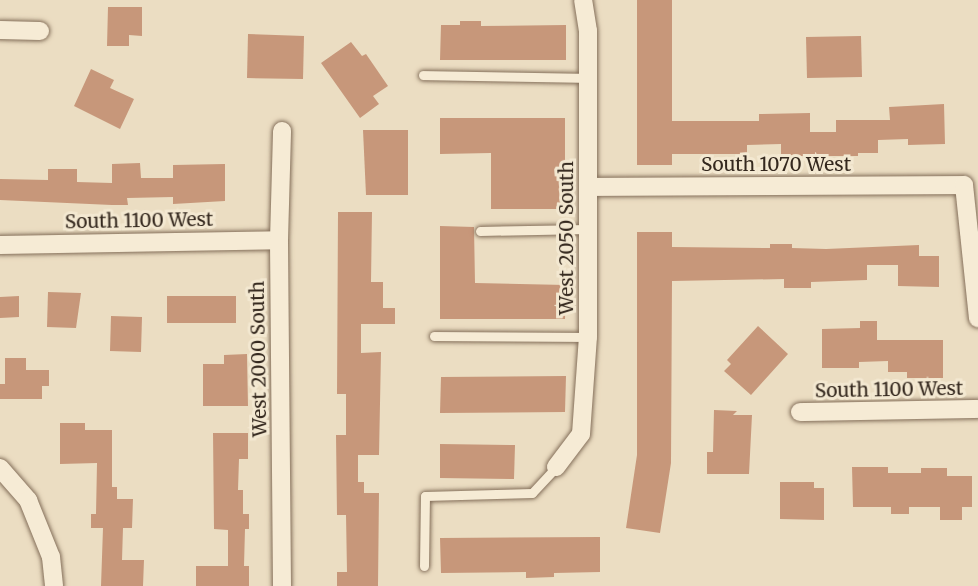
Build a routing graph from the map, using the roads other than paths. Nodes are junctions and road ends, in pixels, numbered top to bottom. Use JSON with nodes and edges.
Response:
{"nodes":[{"id":1,"x":583,"y":0,"type":"edge"},
{"id":2,"x":0,"y":30,"type":"edge"},
{"id":3,"x":40,"y":31,"type":"dead end"},
{"id":4,"x":423,"y":75,"type":"dead end"},
{"id":5,"x":588,"y":78,"type":"junction"},
{"id":6,"x":282,"y":131,"type":"dead end"},
{"id":7,"x":588,"y":187,"type":"junction"},
{"id":8,"x":588,"y":229,"type":"junction"},
{"id":9,"x":480,"y":231,"type":"dead end"},
{"id":10,"x":279,"y":240,"type":"junction"},
{"id":11,"x":0,"y":245,"type":"edge"},
{"id":12,"x":978,"y":318,"type":"edge"},
{"id":13,"x":434,"y":336,"type":"dead end"},
{"id":14,"x":588,"y":337,"type":"junction"},
{"id":15,"x":978,"y":410,"type":"edge"},
{"id":16,"x":800,"y":412,"type":"dead end"},
{"id":17,"x":556,"y":467,"type":"joint"},
{"id":18,"x":0,"y":468,"type":"edge"},
{"id":19,"x":424,"y":566,"type":"dead end"},
{"id":20,"x":54,"y":586,"type":"edge"},
{"id":21,"x":282,"y":586,"type":"edge"}],
"edges":[{"from":1,"to":5,"type":"street","name":"West 2050 South"},
{"from":2,"to":3,"type":"street"},
{"from":4,"to":5,"type":"lane"},
{"from":5,"to":7,"type":"street","name":"West 2050 South"},
{"from":6,"to":10,"type":"street","name":"West 2000 South"},
{"from":7,"to":8,"type":"street","name":"West 2050 South"},
{"from":7,"to":12,"type":"street","name":"South 1070 West"},
{"from":8,"to":9,"type":"lane"},
{"from":8,"to":14,"type":"street","name":"West 2050 South"},
{"from":10,"to":11,"type":"street","name":"South 1100 West"},
{"from":10,"to":21,"type":"street","name":"West 2000 South"},
{"from":13,"to":14,"type":"lane"},
{"from":14,"to":17,"type":"street","name":"West 2050 South"},
{"from":15,"to":16,"type":"street","name":"South 1100 West"},
{"from":17,"to":19,"type":"lane"},
{"from":18,"to":20,"type":"street"}]}
